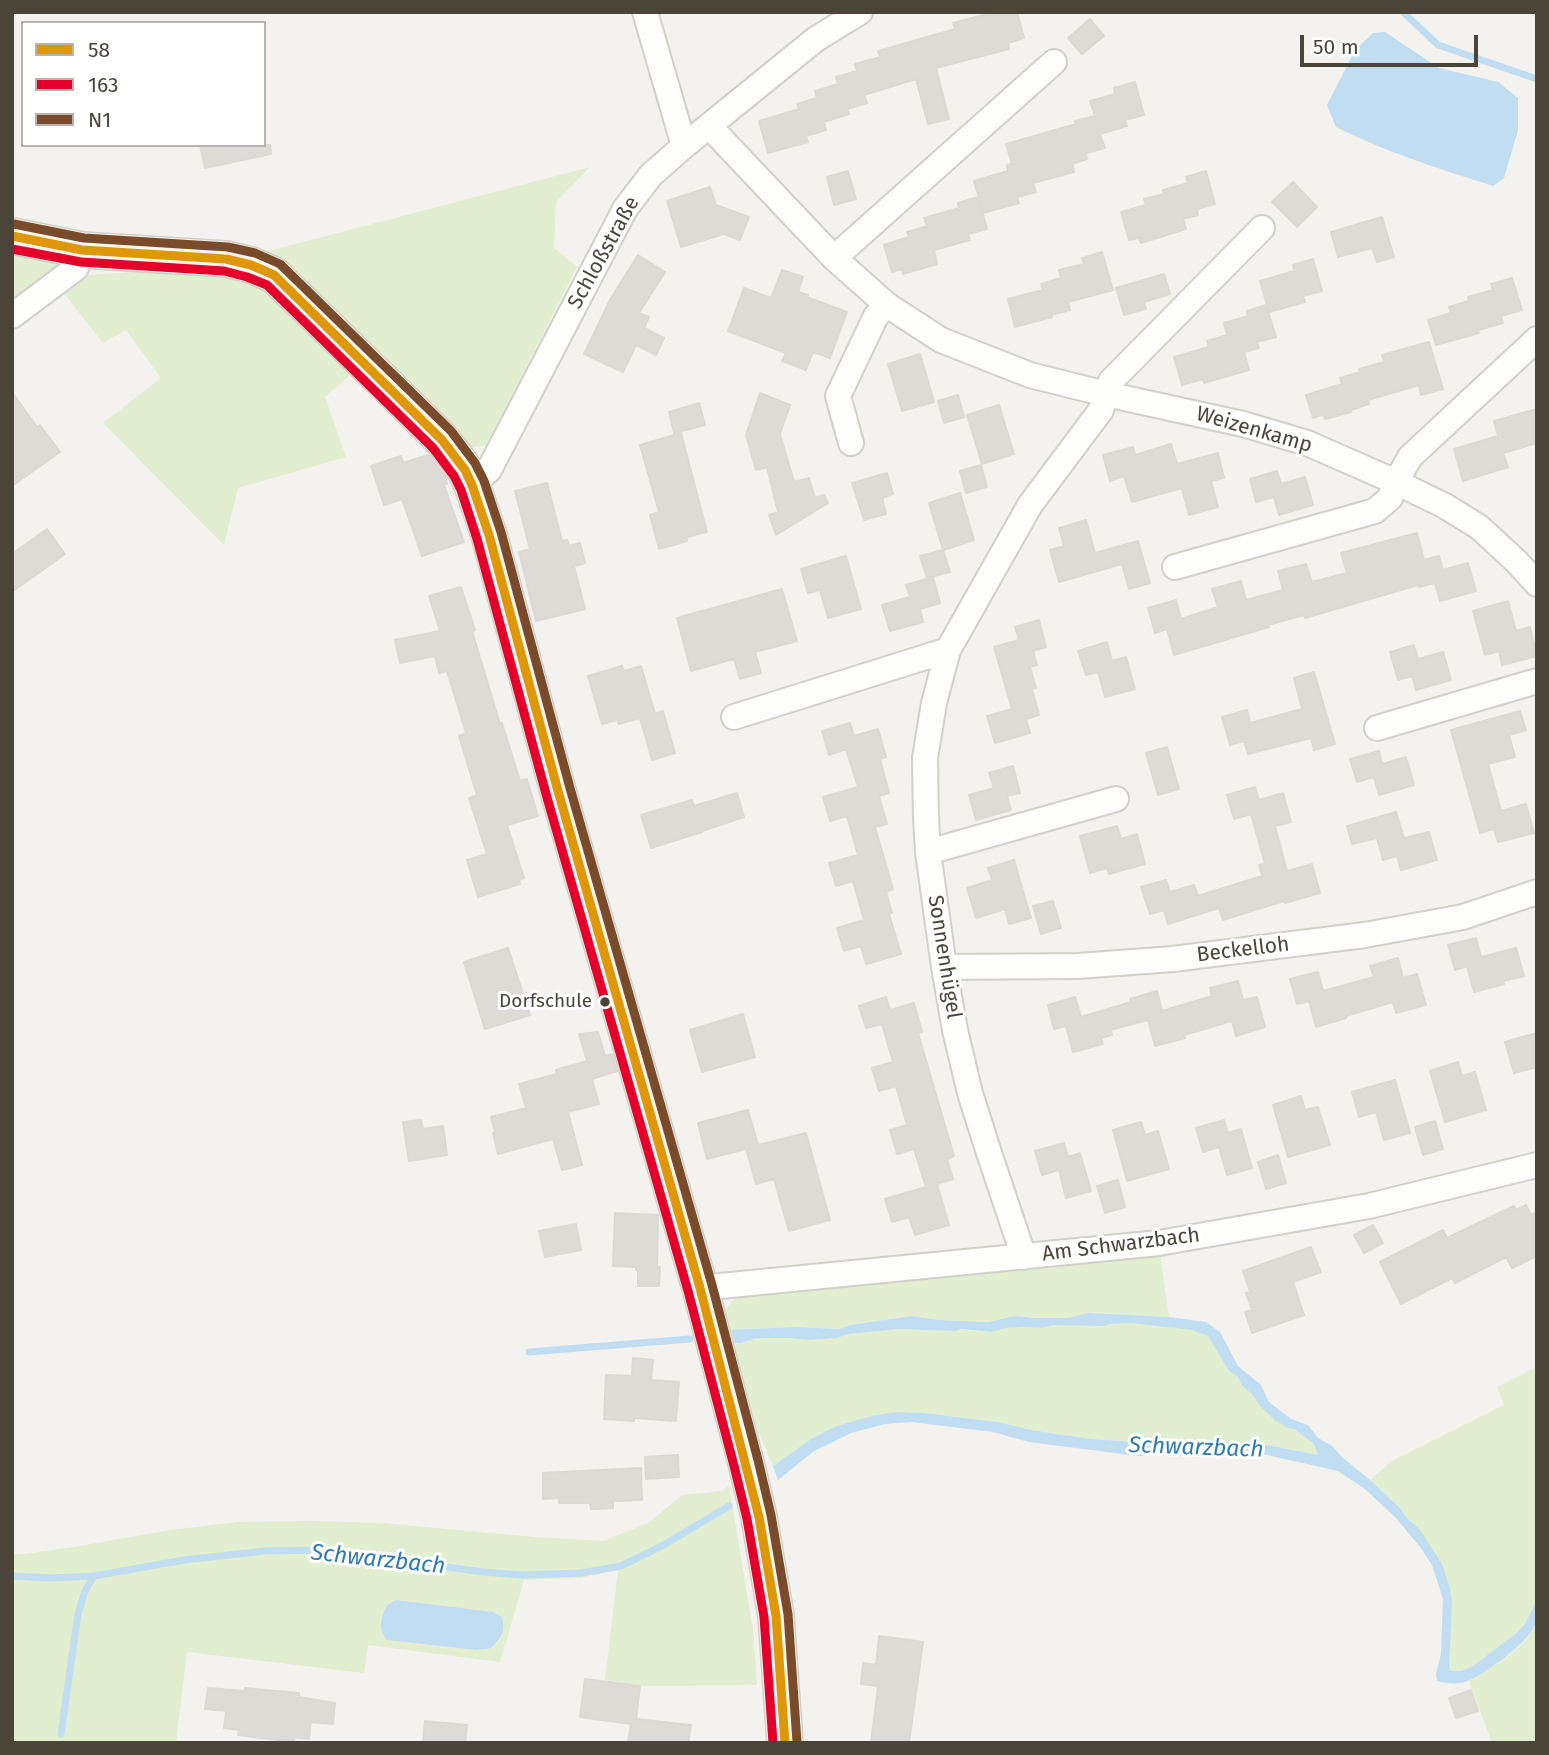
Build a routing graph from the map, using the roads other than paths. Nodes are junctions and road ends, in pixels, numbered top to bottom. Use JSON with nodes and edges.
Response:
{"nodes":[{"id":1,"x":645,"y":12,"type":"edge"},
{"id":2,"x":857,"y":13,"type":"edge"},
{"id":3,"x":1054,"y":62,"type":"dead end"},
{"id":4,"x":709,"y":126,"type":"junction"},
{"id":5,"x":684,"y":146,"type":"junction"},
{"id":6,"x":1262,"y":229,"type":"dead end"},
{"id":7,"x":12,"y":236,"type":"edge"},
{"id":8,"x":82,"y":250,"type":"junction"},
{"id":9,"x":834,"y":258,"type":"junction"},
{"id":10,"x":887,"y":305,"type":"junction"},
{"id":11,"x":12,"y":316,"type":"edge"},
{"id":12,"x":1537,"y":339,"type":"edge"},
{"id":13,"x":1106,"y":394,"type":"junction"},
{"id":14,"x":851,"y":443,"type":"dead end"},
{"id":15,"x":1396,"y":482,"type":"junction"},
{"id":16,"x":472,"y":485,"type":"junction"},
{"id":17,"x":1175,"y":567,"type":"dead end"},
{"id":18,"x":1537,"y":584,"type":"edge"},
{"id":19,"x":948,"y":650,"type":"junction"},
{"id":20,"x":1537,"y":681,"type":"edge"},
{"id":21,"x":734,"y":717,"type":"dead end"},
{"id":22,"x":1377,"y":728,"type":"dead end"},
{"id":23,"x":1116,"y":799,"type":"dead end"},
{"id":24,"x":928,"y":852,"type":"junction"},
{"id":25,"x":1537,"y":892,"type":"edge"},
{"id":26,"x":944,"y":967,"type":"junction"},
{"id":27,"x":1537,"y":1165,"type":"edge"},
{"id":28,"x":1024,"y":1257,"type":"junction"},
{"id":29,"x":700,"y":1288,"type":"junction"},
{"id":30,"x":785,"y":1743,"type":"edge"}],
"edges":[{"from":1,"to":5,"type":"street"},
{"from":2,"to":4,"type":"street","name":"Schloßstraße"},
{"from":3,"to":9,"type":"street"},
{"from":4,"to":5,"type":"street","name":"Schloßstraße"},
{"from":4,"to":9,"type":"street","name":"Weizenkamp"},
{"from":5,"to":16,"type":"street","name":"Schloßstraße"},
{"from":6,"to":13,"type":"street"},
{"from":7,"to":8,"type":"street"},
{"from":8,"to":11,"type":"street"},
{"from":8,"to":16,"type":"street"},
{"from":9,"to":10,"type":"street","name":"Weizenkamp"},
{"from":10,"to":13,"type":"street","name":"Weizenkamp"},
{"from":10,"to":14,"type":"street"},
{"from":12,"to":15,"type":"street"},
{"from":13,"to":15,"type":"street","name":"Weizenkamp"},
{"from":13,"to":19,"type":"street","name":"Sonnenhügel"},
{"from":15,"to":17,"type":"street"},
{"from":15,"to":18,"type":"street","name":"Weizenkamp"},
{"from":16,"to":29,"type":"street"},
{"from":19,"to":21,"type":"street"},
{"from":19,"to":24,"type":"street","name":"Sonnenhügel"},
{"from":20,"to":22,"type":"street"},
{"from":23,"to":24,"type":"street"},
{"from":24,"to":26,"type":"street","name":"Sonnenhügel"},
{"from":25,"to":26,"type":"street","name":"Beckelloh"},
{"from":26,"to":28,"type":"street","name":"Sonnenhügel"},
{"from":27,"to":28,"type":"street","name":"Am Schwarzbach"},
{"from":28,"to":29,"type":"street","name":"Am Schwarzbach"},
{"from":29,"to":30,"type":"street"}]}
